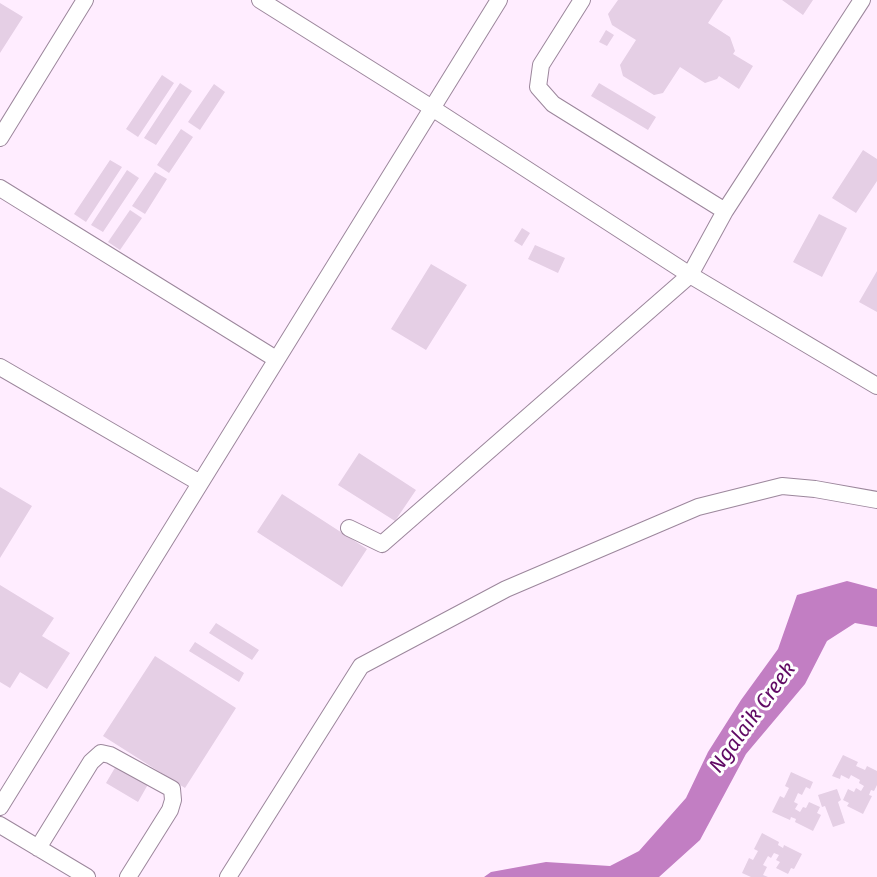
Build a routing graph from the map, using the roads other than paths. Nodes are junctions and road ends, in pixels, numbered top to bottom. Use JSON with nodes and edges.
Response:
{"nodes":[{"id":1,"x":85,"y":0,"type":"edge"},
{"id":2,"x":260,"y":0,"type":"edge"},
{"id":3,"x":499,"y":0,"type":"edge"},
{"id":4,"x":582,"y":0,"type":"edge"},
{"id":5,"x":856,"y":2,"type":"edge"},
{"id":6,"x":432,"y":108,"type":"junction"},
{"id":7,"x":0,"y":138,"type":"edge"},
{"id":8,"x":0,"y":188,"type":"edge"},
{"id":9,"x":725,"y":211,"type":"junction"},
{"id":10,"x":690,"y":275,"type":"junction"},
{"id":11,"x":276,"y":359,"type":"junction"},
{"id":12,"x":0,"y":367,"type":"edge"},
{"id":13,"x":877,"y":386,"type":"edge"},
{"id":14,"x":200,"y":483,"type":"junction"},
{"id":15,"x":877,"y":500,"type":"edge"},
{"id":16,"x":348,"y":528,"type":"dead end"},
{"id":17,"x":0,"y":807,"type":"edge"},
{"id":18,"x":0,"y":825,"type":"edge"},
{"id":19,"x":37,"y":848,"type":"junction"},
{"id":20,"x":87,"y":877,"type":"edge"},
{"id":21,"x":128,"y":877,"type":"edge"},
{"id":22,"x":228,"y":877,"type":"edge"}],
"edges":[{"from":1,"to":7,"type":"street"},
{"from":2,"to":6,"type":"street"},
{"from":3,"to":6,"type":"street"},
{"from":4,"to":9,"type":"street"},
{"from":5,"to":9,"type":"street"},
{"from":6,"to":10,"type":"street"},
{"from":6,"to":11,"type":"street"},
{"from":8,"to":11,"type":"street"},
{"from":9,"to":10,"type":"street"},
{"from":10,"to":13,"type":"street"},
{"from":10,"to":16,"type":"street"},
{"from":11,"to":14,"type":"street"},
{"from":12,"to":14,"type":"street"},
{"from":14,"to":17,"type":"street"},
{"from":15,"to":22,"type":"street"},
{"from":18,"to":19,"type":"street"},
{"from":19,"to":20,"type":"street"},
{"from":19,"to":21,"type":"street"}]}
